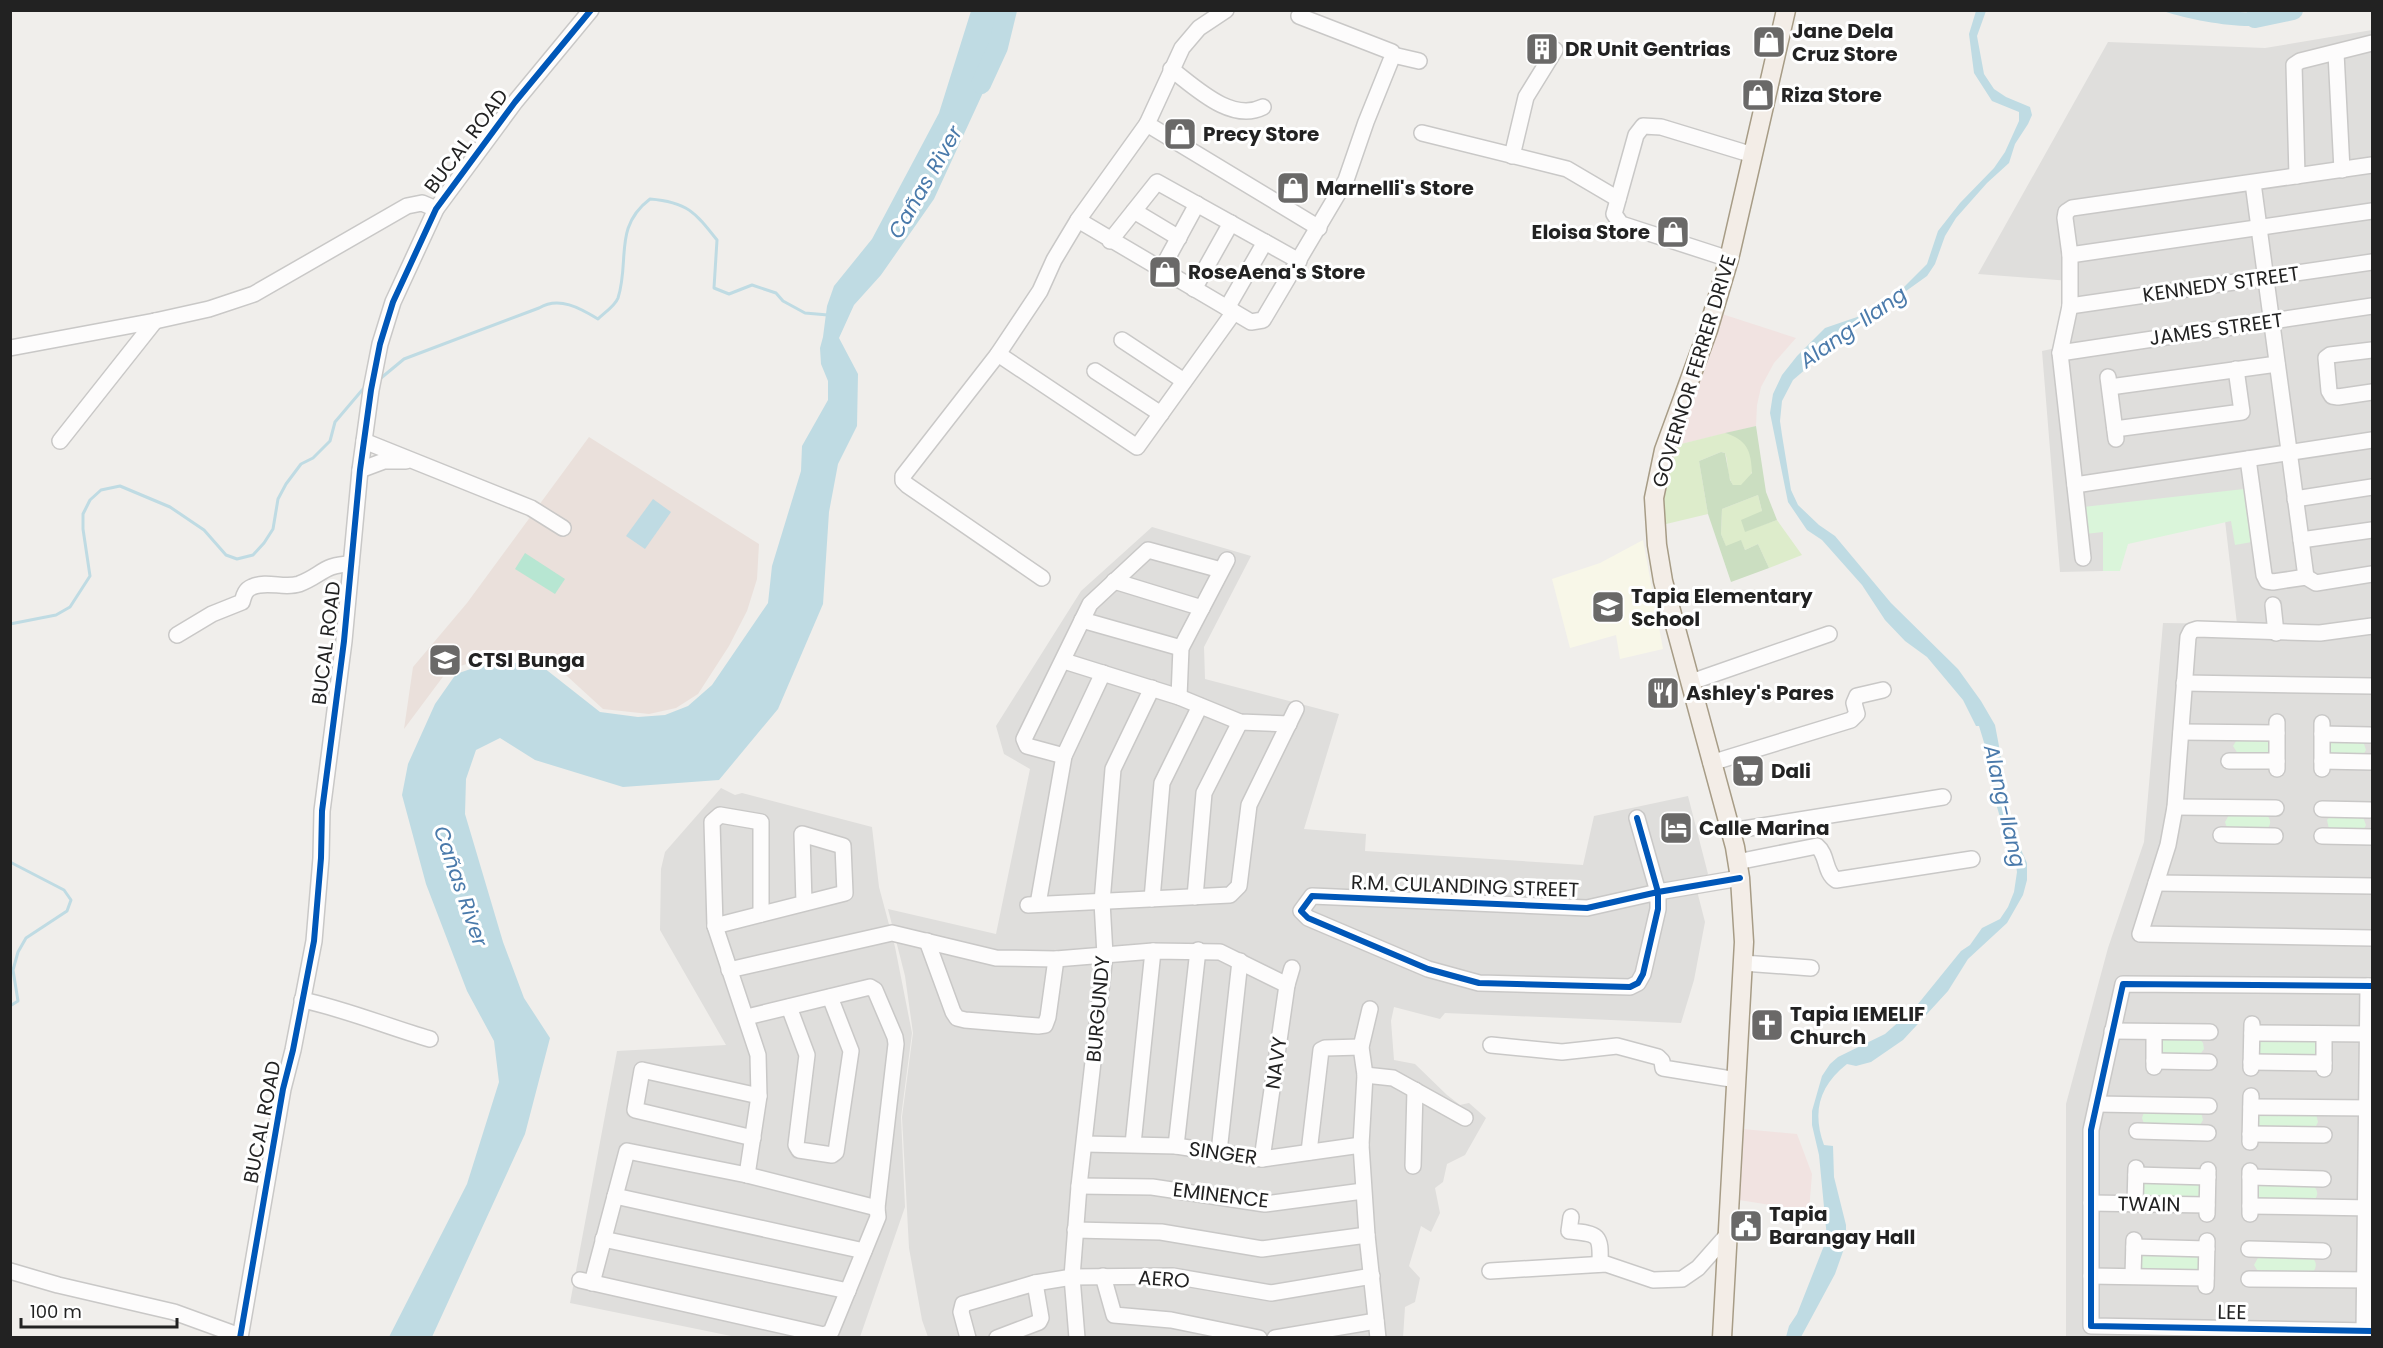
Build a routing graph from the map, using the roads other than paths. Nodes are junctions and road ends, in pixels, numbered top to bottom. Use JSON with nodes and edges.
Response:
{"nodes":[{"id":1,"x":591,"y":10,"type":"edge"},
{"id":2,"x":1226,"y":10,"type":"edge"},
{"id":3,"x":1786,"y":10,"type":"edge"},
{"id":4,"x":1299,"y":16,"type":"dead end"},
{"id":5,"x":2373,"y":43,"type":"edge"},
{"id":6,"x":1555,"y":50,"type":"dead end"},
{"id":7,"x":2336,"y":53,"type":"junction"},
{"id":8,"x":1393,"y":55,"type":"junction"},
{"id":9,"x":1419,"y":61,"type":"dead end"},
{"id":10,"x":1171,"y":69,"type":"junction"},
{"id":11,"x":1263,"y":107,"type":"dead end"},
{"id":12,"x":1147,"y":124,"type":"junction"},
{"id":13,"x":1422,"y":133,"type":"dead end"},
{"id":14,"x":1754,"y":155,"type":"junction"},
{"id":15,"x":1512,"y":156,"type":"junction"},
{"id":16,"x":2373,"y":165,"type":"edge"},
{"id":17,"x":2342,"y":170,"type":"junction"},
{"id":18,"x":2297,"y":176,"type":"junction"},
{"id":19,"x":2253,"y":183,"type":"junction"},
{"id":20,"x":1618,"y":199,"type":"junction"},
{"id":21,"x":1197,"y":204,"type":"junction"},
{"id":22,"x":436,"y":209,"type":"junction"},
{"id":23,"x":1134,"y":211,"type":"junction"},
{"id":24,"x":2373,"y":211,"type":"edge"},
{"id":25,"x":1078,"y":220,"type":"junction"},
{"id":26,"x":1231,"y":223,"type":"junction"},
{"id":27,"x":1319,"y":228,"type":"junction"},
{"id":28,"x":2259,"y":228,"type":"junction"},
{"id":29,"x":1179,"y":238,"type":"junction"},
{"id":30,"x":1110,"y":241,"type":"junction"},
{"id":31,"x":1265,"y":242,"type":"junction"},
{"id":32,"x":2070,"y":255,"type":"junction"},
{"id":33,"x":1730,"y":259,"type":"junction"},
{"id":34,"x":1299,"y":261,"type":"junction"},
{"id":35,"x":2373,"y":262,"type":"edge"},
{"id":36,"x":1161,"y":270,"type":"junction"},
{"id":37,"x":2266,"y":278,"type":"junction"},
{"id":38,"x":1194,"y":289,"type":"junction"},
{"id":39,"x":2070,"y":306,"type":"junction"},
{"id":40,"x":2373,"y":306,"type":"edge"},
{"id":41,"x":1230,"y":310,"type":"junction"},
{"id":42,"x":155,"y":321,"type":"junction"},
{"id":43,"x":2272,"y":321,"type":"junction"},
{"id":44,"x":1122,"y":340,"type":"dead end"},
{"id":45,"x":10,"y":348,"type":"edge"},
{"id":46,"x":2373,"y":350,"type":"edge"},
{"id":47,"x":2061,"y":353,"type":"junction"},
{"id":48,"x":998,"y":354,"type":"junction"},
{"id":49,"x":2277,"y":364,"type":"junction"},
{"id":50,"x":2236,"y":369,"type":"junction"},
{"id":51,"x":1095,"y":371,"type":"dead end"},
{"id":52,"x":1184,"y":381,"type":"junction"},
{"id":53,"x":2373,"y":392,"type":"edge"},
{"id":54,"x":1161,"y":414,"type":"junction"},
{"id":55,"x":2373,"y":440,"type":"edge"},
{"id":56,"x":60,"y":441,"type":"dead end"},
{"id":57,"x":364,"y":441,"type":"junction"},
{"id":58,"x":2289,"y":453,"type":"junction"},
{"id":59,"x":2248,"y":459,"type":"junction"},
{"id":60,"x":412,"y":460,"type":"junction"},
{"id":61,"x":360,"y":470,"type":"junction"},
{"id":62,"x":2075,"y":485,"type":"junction"},
{"id":63,"x":2373,"y":487,"type":"edge"},
{"id":64,"x":2295,"y":499,"type":"junction"},
{"id":65,"x":563,"y":528,"type":"dead end"},
{"id":66,"x":2373,"y":530,"type":"edge"},
{"id":67,"x":2301,"y":540,"type":"junction"},
{"id":68,"x":2083,"y":558,"type":"dead end"},
{"id":69,"x":351,"y":564,"type":"junction"},
{"id":70,"x":2373,"y":574,"type":"edge"},
{"id":71,"x":2306,"y":577,"type":"junction"},
{"id":72,"x":1042,"y":578,"type":"dead end"},
{"id":73,"x":1114,"y":581,"type":"junction"},
{"id":74,"x":2273,"y":605,"type":"dead end"},
{"id":75,"x":1202,"y":608,"type":"junction"},
{"id":76,"x":1083,"y":620,"type":"junction"},
{"id":77,"x":2373,"y":626,"type":"edge"},
{"id":78,"x":2276,"y":633,"type":"junction"},
{"id":79,"x":1829,"y":634,"type":"dead end"},
{"id":80,"x":177,"y":635,"type":"dead end"},
{"id":81,"x":1182,"y":648,"type":"junction"},
{"id":82,"x":1064,"y":661,"type":"junction"},
{"id":83,"x":1103,"y":674,"type":"junction"},
{"id":84,"x":1691,"y":682,"type":"junction"},
{"id":85,"x":2184,"y":683,"type":"junction"},
{"id":86,"x":2373,"y":686,"type":"edge"},
{"id":87,"x":1152,"y":688,"type":"junction"},
{"id":88,"x":1883,"y":690,"type":"dead end"},
{"id":89,"x":1179,"y":697,"type":"junction"},
{"id":90,"x":1200,"y":706,"type":"junction"},
{"id":91,"x":1296,"y":709,"type":"dead end"},
{"id":92,"x":1240,"y":722,"type":"junction"},
{"id":93,"x":1289,"y":724,"type":"junction"},
{"id":94,"x":2181,"y":732,"type":"junction"},
{"id":95,"x":2229,"y":733,"type":"junction"},
{"id":96,"x":1064,"y":756,"type":"junction"},
{"id":97,"x":2371,"y":762,"type":"edge"},
{"id":98,"x":1711,"y":763,"type":"junction"},
{"id":99,"x":1943,"y":797,"type":"dead end"},
{"id":100,"x":2175,"y":807,"type":"junction"},
{"id":101,"x":2221,"y":808,"type":"junction"},
{"id":102,"x":1637,"y":818,"type":"dead end"},
{"id":103,"x":1731,"y":831,"type":"junction"},
{"id":104,"x":2371,"y":837,"type":"edge"},
{"id":105,"x":1972,"y":859,"type":"dead end"},
{"id":106,"x":1739,"y":870,"type":"junction"},
{"id":107,"x":2156,"y":883,"type":"junction"},
{"id":108,"x":2373,"y":886,"type":"edge"},
{"id":109,"x":1658,"y":892,"type":"junction"},
{"id":110,"x":1195,"y":897,"type":"junction"},
{"id":111,"x":1152,"y":899,"type":"junction"},
{"id":112,"x":1102,"y":902,"type":"junction"},
{"id":113,"x":804,"y":903,"type":"junction"},
{"id":114,"x":761,"y":914,"type":"junction"},
{"id":115,"x":715,"y":926,"type":"junction"},
{"id":116,"x":2373,"y":938,"type":"edge"},
{"id":117,"x":927,"y":941,"type":"junction"},
{"id":118,"x":1198,"y":950,"type":"junction"},
{"id":119,"x":1153,"y":951,"type":"junction"},
{"id":120,"x":1105,"y":955,"type":"junction"},
{"id":121,"x":1056,"y":959,"type":"junction"},
{"id":122,"x":1240,"y":961,"type":"junction"},
{"id":123,"x":1743,"y":963,"type":"junction"},
{"id":124,"x":1292,"y":968,"type":"dead end"},
{"id":125,"x":1811,"y":968,"type":"dead end"},
{"id":126,"x":729,"y":970,"type":"junction"},
{"id":127,"x":1287,"y":985,"type":"junction"},
{"id":128,"x":2370,"y":986,"type":"edge"},
{"id":129,"x":831,"y":997,"type":"junction"},
{"id":130,"x":302,"y":1000,"type":"junction"},
{"id":131,"x":789,"y":1007,"type":"junction"},
{"id":132,"x":1370,"y":1009,"type":"dead end"},
{"id":133,"x":747,"y":1017,"type":"junction"},
{"id":134,"x":2112,"y":1031,"type":"junction"},
{"id":135,"x":2154,"y":1032,"type":"junction"},
{"id":136,"x":2324,"y":1034,"type":"junction"},
{"id":137,"x":2370,"y":1034,"type":"edge"},
{"id":138,"x":430,"y":1039,"type":"dead end"},
{"id":139,"x":1491,"y":1045,"type":"dead end"},
{"id":140,"x":1361,"y":1047,"type":"junction"},
{"id":141,"x":1365,"y":1075,"type":"junction"},
{"id":142,"x":1737,"y":1080,"type":"junction"},
{"id":143,"x":1415,"y":1090,"type":"junction"},
{"id":144,"x":759,"y":1096,"type":"junction"},
{"id":145,"x":2097,"y":1104,"type":"junction"},
{"id":146,"x":2138,"y":1105,"type":"junction"},
{"id":147,"x":2324,"y":1108,"type":"junction"},
{"id":148,"x":2370,"y":1108,"type":"edge"},
{"id":149,"x":1464,"y":1118,"type":"dead end"},
{"id":150,"x":753,"y":1138,"type":"junction"},
{"id":151,"x":1085,"y":1144,"type":"junction"},
{"id":152,"x":1133,"y":1144,"type":"junction"},
{"id":153,"x":1360,"y":1145,"type":"junction"},
{"id":154,"x":1176,"y":1146,"type":"junction"},
{"id":155,"x":1219,"y":1152,"type":"junction"},
{"id":156,"x":1309,"y":1152,"type":"junction"},
{"id":157,"x":1262,"y":1159,"type":"junction"},
{"id":158,"x":1413,"y":1166,"type":"dead end"},
{"id":159,"x":747,"y":1175,"type":"junction"},
{"id":160,"x":1079,"y":1186,"type":"junction"},
{"id":161,"x":1363,"y":1191,"type":"junction"},
{"id":162,"x":615,"y":1196,"type":"junction"},
{"id":163,"x":2091,"y":1203,"type":"junction"},
{"id":164,"x":2135,"y":1203,"type":"junction"},
{"id":165,"x":2324,"y":1207,"type":"junction"},
{"id":166,"x":877,"y":1208,"type":"junction"},
{"id":167,"x":2369,"y":1208,"type":"edge"},
{"id":168,"x":1571,"y":1216,"type":"dead end"},
{"id":169,"x":1075,"y":1230,"type":"junction"},
{"id":170,"x":1729,"y":1233,"type":"junction"},
{"id":171,"x":1366,"y":1235,"type":"junction"},
{"id":172,"x":603,"y":1239,"type":"junction"},
{"id":173,"x":864,"y":1251,"type":"junction"},
{"id":174,"x":1600,"y":1264,"type":"junction"},
{"id":175,"x":10,"y":1271,"type":"edge"},
{"id":176,"x":1490,"y":1271,"type":"dead end"},
{"id":177,"x":1102,"y":1276,"type":"junction"},
{"id":178,"x":1372,"y":1276,"type":"junction"},
{"id":179,"x":2091,"y":1276,"type":"junction"},
{"id":180,"x":2133,"y":1276,"type":"junction"},
{"id":181,"x":1072,"y":1277,"type":"junction"},
{"id":182,"x":2323,"y":1280,"type":"junction"},
{"id":183,"x":2368,"y":1280,"type":"edge"},
{"id":184,"x":1035,"y":1283,"type":"junction"},
{"id":185,"x":848,"y":1291,"type":"junction"},
{"id":186,"x":1376,"y":1321,"type":"junction"},
{"id":187,"x":2368,"y":1331,"type":"edge"},
{"id":188,"x":240,"y":1337,"type":"edge"},
{"id":189,"x":968,"y":1338,"type":"edge"},
{"id":190,"x":997,"y":1338,"type":"edge"},
{"id":191,"x":1077,"y":1338,"type":"edge"},
{"id":192,"x":1259,"y":1338,"type":"edge"},
{"id":193,"x":1275,"y":1338,"type":"edge"},
{"id":194,"x":1378,"y":1338,"type":"edge"},
{"id":195,"x":1722,"y":1338,"type":"edge"}],
"edges":[{"from":1,"to":22,"type":"street","name":"BUCAL ROAD"},
{"from":2,"to":10,"type":"street"},
{"from":3,"to":14,"type":"main road","name":"GOVERNOR FERRER DRIVE"},
{"from":4,"to":8,"type":"street"},
{"from":5,"to":7,"type":"street"},
{"from":6,"to":15,"type":"street"},
{"from":7,"to":17,"type":"street"},
{"from":7,"to":18,"type":"street"},
{"from":8,"to":9,"type":"street"},
{"from":8,"to":27,"type":"street"},
{"from":10,"to":11,"type":"street"},
{"from":10,"to":12,"type":"street"},
{"from":12,"to":25,"type":"street"},
{"from":12,"to":27,"type":"street"},
{"from":13,"to":15,"type":"street"},
{"from":14,"to":20,"type":"street"},
{"from":14,"to":33,"type":"main road","name":"GOVERNOR FERRER DRIVE"},
{"from":15,"to":20,"type":"street"},
{"from":16,"to":17,"type":"street"},
{"from":17,"to":18,"type":"street"},
{"from":18,"to":19,"type":"street"},
{"from":19,"to":28,"type":"street"},
{"from":19,"to":32,"type":"street"},
{"from":20,"to":33,"type":"street"},
{"from":21,"to":23,"type":"street"},
{"from":21,"to":26,"type":"street"},
{"from":21,"to":29,"type":"street"},
{"from":22,"to":42,"type":"street"},
{"from":22,"to":57,"type":"street","name":"BUCAL ROAD"},
{"from":23,"to":29,"type":"street"},
{"from":23,"to":30,"type":"street"},
{"from":24,"to":28,"type":"street"},
{"from":25,"to":30,"type":"street"},
{"from":25,"to":48,"type":"street"},
{"from":26,"to":31,"type":"street"},
{"from":26,"to":38,"type":"street"},
{"from":27,"to":34,"type":"street"},
{"from":28,"to":32,"type":"street"},
{"from":28,"to":37,"type":"street"},
{"from":29,"to":36,"type":"street"},
{"from":30,"to":36,"type":"street"},
{"from":31,"to":34,"type":"street"},
{"from":31,"to":41,"type":"street"},
{"from":32,"to":39,"type":"street"},
{"from":33,"to":84,"type":"main road","name":"GOVERNOR FERRER DRIVE"},
{"from":34,"to":41,"type":"street"},
{"from":35,"to":37,"type":"street","name":"KENNEDY STREET"},
{"from":36,"to":38,"type":"street"},
{"from":37,"to":39,"type":"street","name":"KENNEDY STREET"},
{"from":37,"to":43,"type":"street"},
{"from":38,"to":41,"type":"street"},
{"from":39,"to":47,"type":"street"},
{"from":40,"to":43,"type":"street","name":"JAMES STREET"},
{"from":41,"to":52,"type":"street"},
{"from":42,"to":45,"type":"street"},
{"from":42,"to":56,"type":"street"},
{"from":43,"to":47,"type":"street","name":"JAMES STREET"},
{"from":43,"to":49,"type":"street"},
{"from":44,"to":52,"type":"street"},
{"from":46,"to":53,"type":"street"},
{"from":47,"to":62,"type":"street"},
{"from":48,"to":54,"type":"street"},
{"from":48,"to":72,"type":"street"},
{"from":49,"to":50,"type":"street"},
{"from":49,"to":58,"type":"street"},
{"from":50,"to":50,"type":"street"},
{"from":51,"to":54,"type":"street"},
{"from":52,"to":54,"type":"street"},
{"from":55,"to":58,"type":"street"},
{"from":57,"to":60,"type":"street"},
{"from":57,"to":61,"type":"street","name":"BUCAL ROAD"},
{"from":58,"to":59,"type":"street"},
{"from":58,"to":64,"type":"street"},
{"from":59,"to":62,"type":"street"},
{"from":59,"to":71,"type":"street"},
{"from":60,"to":61,"type":"street"},
{"from":60,"to":65,"type":"street"},
{"from":61,"to":69,"type":"street","name":"BUCAL ROAD"},
{"from":62,"to":68,"type":"street"},
{"from":63,"to":64,"type":"street"},
{"from":64,"to":67,"type":"street"},
{"from":66,"to":67,"type":"street"},
{"from":67,"to":71,"type":"street"},
{"from":69,"to":80,"type":"street"},
{"from":69,"to":130,"type":"street","name":"BUCAL ROAD"},
{"from":70,"to":71,"type":"street"},
{"from":73,"to":75,"type":"street"},
{"from":73,"to":75,"type":"street"},
{"from":73,"to":76,"type":"street"},
{"from":74,"to":78,"type":"street"},
{"from":75,"to":81,"type":"street"},
{"from":76,"to":81,"type":"street"},
{"from":76,"to":82,"type":"street"},
{"from":77,"to":78,"type":"street"},
{"from":78,"to":85,"type":"street"},
{"from":79,"to":84,"type":"street"},
{"from":81,"to":89,"type":"street"},
{"from":82,"to":83,"type":"street"},
{"from":82,"to":96,"type":"street"},
{"from":83,"to":87,"type":"street"},
{"from":83,"to":96,"type":"street"},
{"from":84,"to":98,"type":"main road","name":"GOVERNOR FERRER DRIVE"},
{"from":85,"to":86,"type":"street"},
{"from":85,"to":94,"type":"street"},
{"from":87,"to":89,"type":"street"},
{"from":87,"to":112,"type":"street","name":"BURGUNDY"},
{"from":88,"to":98,"type":"street"},
{"from":89,"to":90,"type":"street"},
{"from":90,"to":92,"type":"street"},
{"from":90,"to":111,"type":"street"},
{"from":91,"to":93,"type":"street"},
{"from":92,"to":93,"type":"street"},
{"from":92,"to":110,"type":"street"},
{"from":93,"to":110,"type":"street"},
{"from":94,"to":95,"type":"street"},
{"from":94,"to":100,"type":"street"},
{"from":95,"to":95,"type":"street"},
{"from":96,"to":112,"type":"street"},
{"from":97,"to":97,"type":"street"},
{"from":98,"to":103,"type":"main road","name":"GOVERNOR FERRER DRIVE"},
{"from":99,"to":103,"type":"street"},
{"from":100,"to":101,"type":"street"},
{"from":100,"to":107,"type":"street"},
{"from":101,"to":101,"type":"street"},
{"from":102,"to":109,"type":"street"},
{"from":103,"to":106,"type":"main road","name":"GOVERNOR FERRER DRIVE"},
{"from":104,"to":104,"type":"street"},
{"from":105,"to":106,"type":"street","name":"R.M. CULANDING STREET"},
{"from":106,"to":109,"type":"street","name":"R.M. CULANDING STREET"},
{"from":106,"to":123,"type":"main road","name":"GOVERNOR FERRER DRIVE"},
{"from":107,"to":108,"type":"street"},
{"from":107,"to":116,"type":"street"},
{"from":109,"to":109,"type":"street","name":"R.M. CULANDING STREET"},
{"from":110,"to":111,"type":"street"},
{"from":111,"to":112,"type":"street"},
{"from":112,"to":120,"type":"street","name":"BURGUNDY"},
{"from":113,"to":113,"type":"street"},
{"from":113,"to":114,"type":"street"},
{"from":114,"to":115,"type":"street"},
{"from":114,"to":115,"type":"street"},
{"from":115,"to":126,"type":"street"},
{"from":117,"to":121,"type":"street"},
{"from":117,"to":121,"type":"street"},
{"from":117,"to":126,"type":"street"},
{"from":118,"to":119,"type":"street"},
{"from":118,"to":122,"type":"street"},
{"from":118,"to":154,"type":"street"},
{"from":119,"to":120,"type":"street"},
{"from":119,"to":152,"type":"street"},
{"from":120,"to":121,"type":"street"},
{"from":120,"to":151,"type":"street","name":"BURGUNDY"},
{"from":122,"to":127,"type":"street"},
{"from":122,"to":155,"type":"street"},
{"from":123,"to":125,"type":"street"},
{"from":123,"to":142,"type":"main road","name":"GOVERNOR FERRER DRIVE"},
{"from":124,"to":127,"type":"street","name":"NAVY"},
{"from":126,"to":133,"type":"street"},
{"from":127,"to":157,"type":"street","name":"NAVY"},
{"from":128,"to":134,"type":"street"},
{"from":128,"to":137,"type":"street"},
{"from":129,"to":131,"type":"street"},
{"from":129,"to":131,"type":"street"},
{"from":129,"to":166,"type":"street"},
{"from":130,"to":138,"type":"street"},
{"from":130,"to":188,"type":"street","name":"BUCAL ROAD"},
{"from":131,"to":133,"type":"street"},
{"from":132,"to":140,"type":"street"},
{"from":133,"to":144,"type":"street"},
{"from":134,"to":135,"type":"street"},
{"from":134,"to":145,"type":"street"},
{"from":135,"to":135,"type":"street"},
{"from":136,"to":136,"type":"street"},
{"from":136,"to":137,"type":"street"},
{"from":137,"to":148,"type":"street"},
{"from":139,"to":142,"type":"street"},
{"from":140,"to":141,"type":"street"},
{"from":140,"to":156,"type":"street"},
{"from":141,"to":143,"type":"street"},
{"from":141,"to":153,"type":"street"},
{"from":142,"to":170,"type":"main road","name":"GOVERNOR FERRER DRIVE"},
{"from":143,"to":149,"type":"street"},
{"from":143,"to":158,"type":"street"},
{"from":144,"to":150,"type":"street"},
{"from":144,"to":150,"type":"street"},
{"from":145,"to":146,"type":"street"},
{"from":145,"to":163,"type":"street"},
{"from":146,"to":146,"type":"street"},
{"from":147,"to":147,"type":"street"},
{"from":147,"to":148,"type":"street"},
{"from":148,"to":167,"type":"street"},
{"from":150,"to":159,"type":"street"},
{"from":151,"to":152,"type":"street","name":"SINGER"},
{"from":151,"to":160,"type":"street","name":"BURGUNDY"},
{"from":152,"to":154,"type":"street","name":"SINGER"},
{"from":153,"to":156,"type":"street","name":"SINGER"},
{"from":153,"to":161,"type":"street"},
{"from":154,"to":155,"type":"street","name":"SINGER"},
{"from":155,"to":157,"type":"street","name":"SINGER"},
{"from":156,"to":157,"type":"street","name":"SINGER"},
{"from":159,"to":162,"type":"street"},
{"from":159,"to":166,"type":"street"},
{"from":160,"to":161,"type":"street","name":"EMINENCE"},
{"from":160,"to":169,"type":"street","name":"BURGUNDY"},
{"from":161,"to":171,"type":"street"},
{"from":162,"to":172,"type":"street"},
{"from":162,"to":173,"type":"street"},
{"from":163,"to":164,"type":"street","name":"TWAIN"},
{"from":163,"to":179,"type":"street"},
{"from":164,"to":164,"type":"street","name":"TWAIN"},
{"from":165,"to":165,"type":"street"},
{"from":165,"to":167,"type":"street"},
{"from":166,"to":173,"type":"street"},
{"from":167,"to":183,"type":"street"},
{"from":168,"to":174,"type":"street"},
{"from":169,"to":171,"type":"street"},
{"from":169,"to":181,"type":"street","name":"BURGUNDY"},
{"from":170,"to":174,"type":"street"},
{"from":170,"to":195,"type":"main road","name":"GOVERNOR FERRER DRIVE"},
{"from":171,"to":178,"type":"street"},
{"from":172,"to":185,"type":"street"},
{"from":172,"to":185,"type":"street"},
{"from":173,"to":185,"type":"street"},
{"from":174,"to":176,"type":"street"},
{"from":175,"to":188,"type":"street"},
{"from":177,"to":178,"type":"street","name":"AERO"},
{"from":177,"to":181,"type":"street","name":"AERO"},
{"from":177,"to":192,"type":"street"},
{"from":178,"to":186,"type":"street"},
{"from":179,"to":180,"type":"street"},
{"from":179,"to":187,"type":"street","name":"LEE"},
{"from":180,"to":180,"type":"street"},
{"from":181,"to":184,"type":"street","name":"AERO"},
{"from":181,"to":191,"type":"street","name":"BURGUNDY"},
{"from":182,"to":182,"type":"street"},
{"from":182,"to":183,"type":"street"},
{"from":183,"to":187,"type":"street"},
{"from":184,"to":189,"type":"street","name":"AERO"},
{"from":184,"to":190,"type":"street"},
{"from":186,"to":193,"type":"street"},
{"from":186,"to":194,"type":"street"}]}
